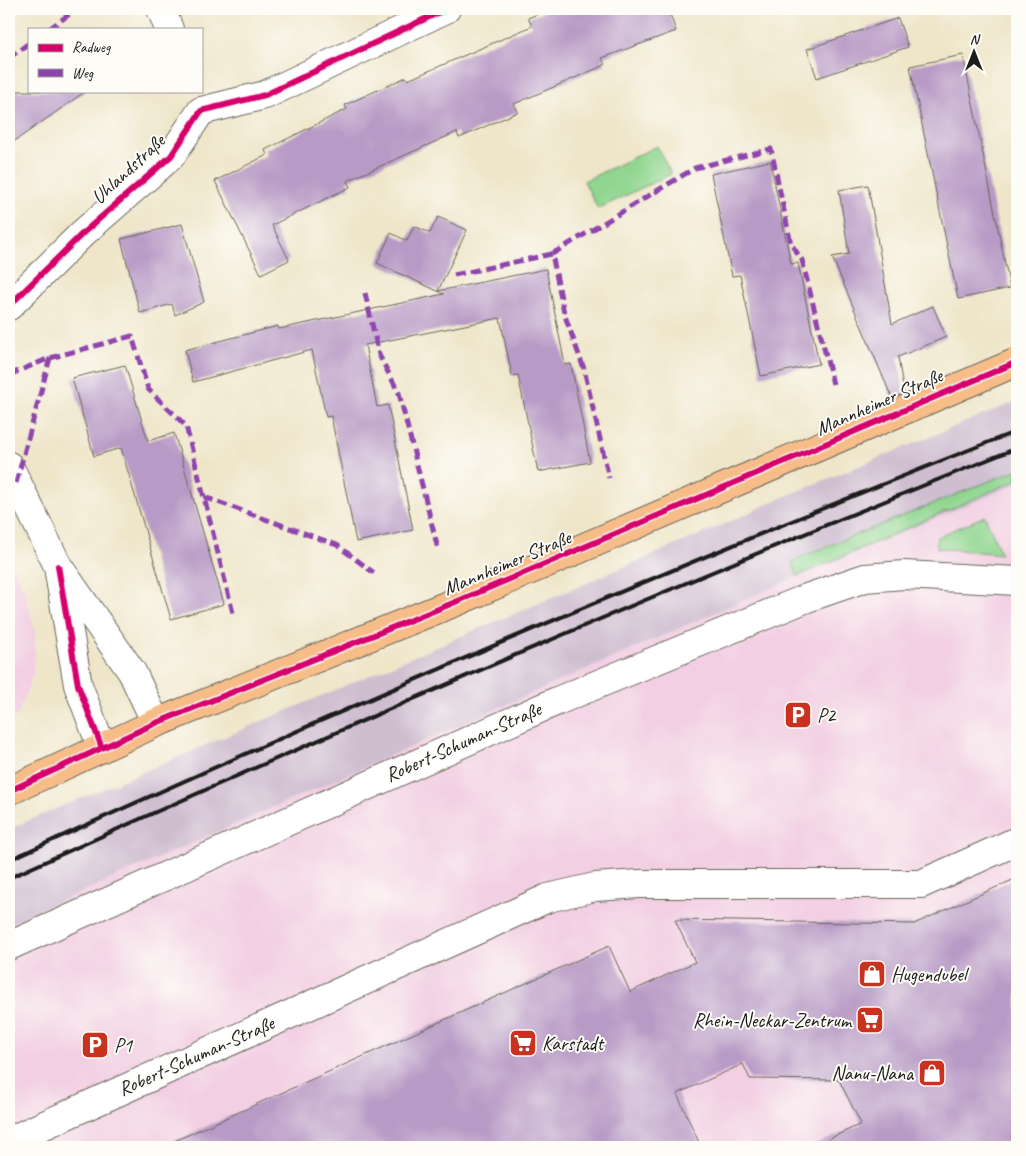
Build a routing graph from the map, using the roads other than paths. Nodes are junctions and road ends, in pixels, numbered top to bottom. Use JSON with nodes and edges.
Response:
{"nodes":[{"id":1,"x":161,"y":9,"type":"edge"},
{"id":2,"x":446,"y":9,"type":"edge"},
{"id":3,"x":169,"y":28,"type":"edge"},
{"id":4,"x":197,"y":101,"type":"edge"},
{"id":5,"x":9,"y":306,"type":"edge"},
{"id":6,"x":1017,"y":362,"type":"edge"},
{"id":7,"x":9,"y":466,"type":"edge"},
{"id":8,"x":58,"y":566,"type":"junction"},
{"id":9,"x":1017,"y":581,"type":"edge"},
{"id":10,"x":156,"y":723,"type":"junction"},
{"id":11,"x":102,"y":748,"type":"junction"},
{"id":12,"x":9,"y":791,"type":"edge"},
{"id":13,"x":1017,"y":841,"type":"edge"},
{"id":14,"x":9,"y":946,"type":"edge"},
{"id":15,"x":9,"y":1141,"type":"edge"}],
"edges":[{"from":1,"to":3,"type":"street"},
{"from":2,"to":4,"type":"street","name":"Uhlandstraße"},
{"from":4,"to":5,"type":"street","name":"Uhlandstraße"},
{"from":6,"to":10,"type":"main road","name":"Mannheimer Straße"},
{"from":7,"to":8,"type":"street"},
{"from":8,"to":10,"type":"street"},
{"from":8,"to":11,"type":"street"},
{"from":9,"to":14,"type":"street","name":"Robert-Schuman-Straße"},
{"from":10,"to":11,"type":"main road","name":"Mannheimer Straße"},
{"from":11,"to":12,"type":"main road","name":"Mannheimer Straße"},
{"from":13,"to":15,"type":"street","name":"Robert-Schuman-Straße"}]}
